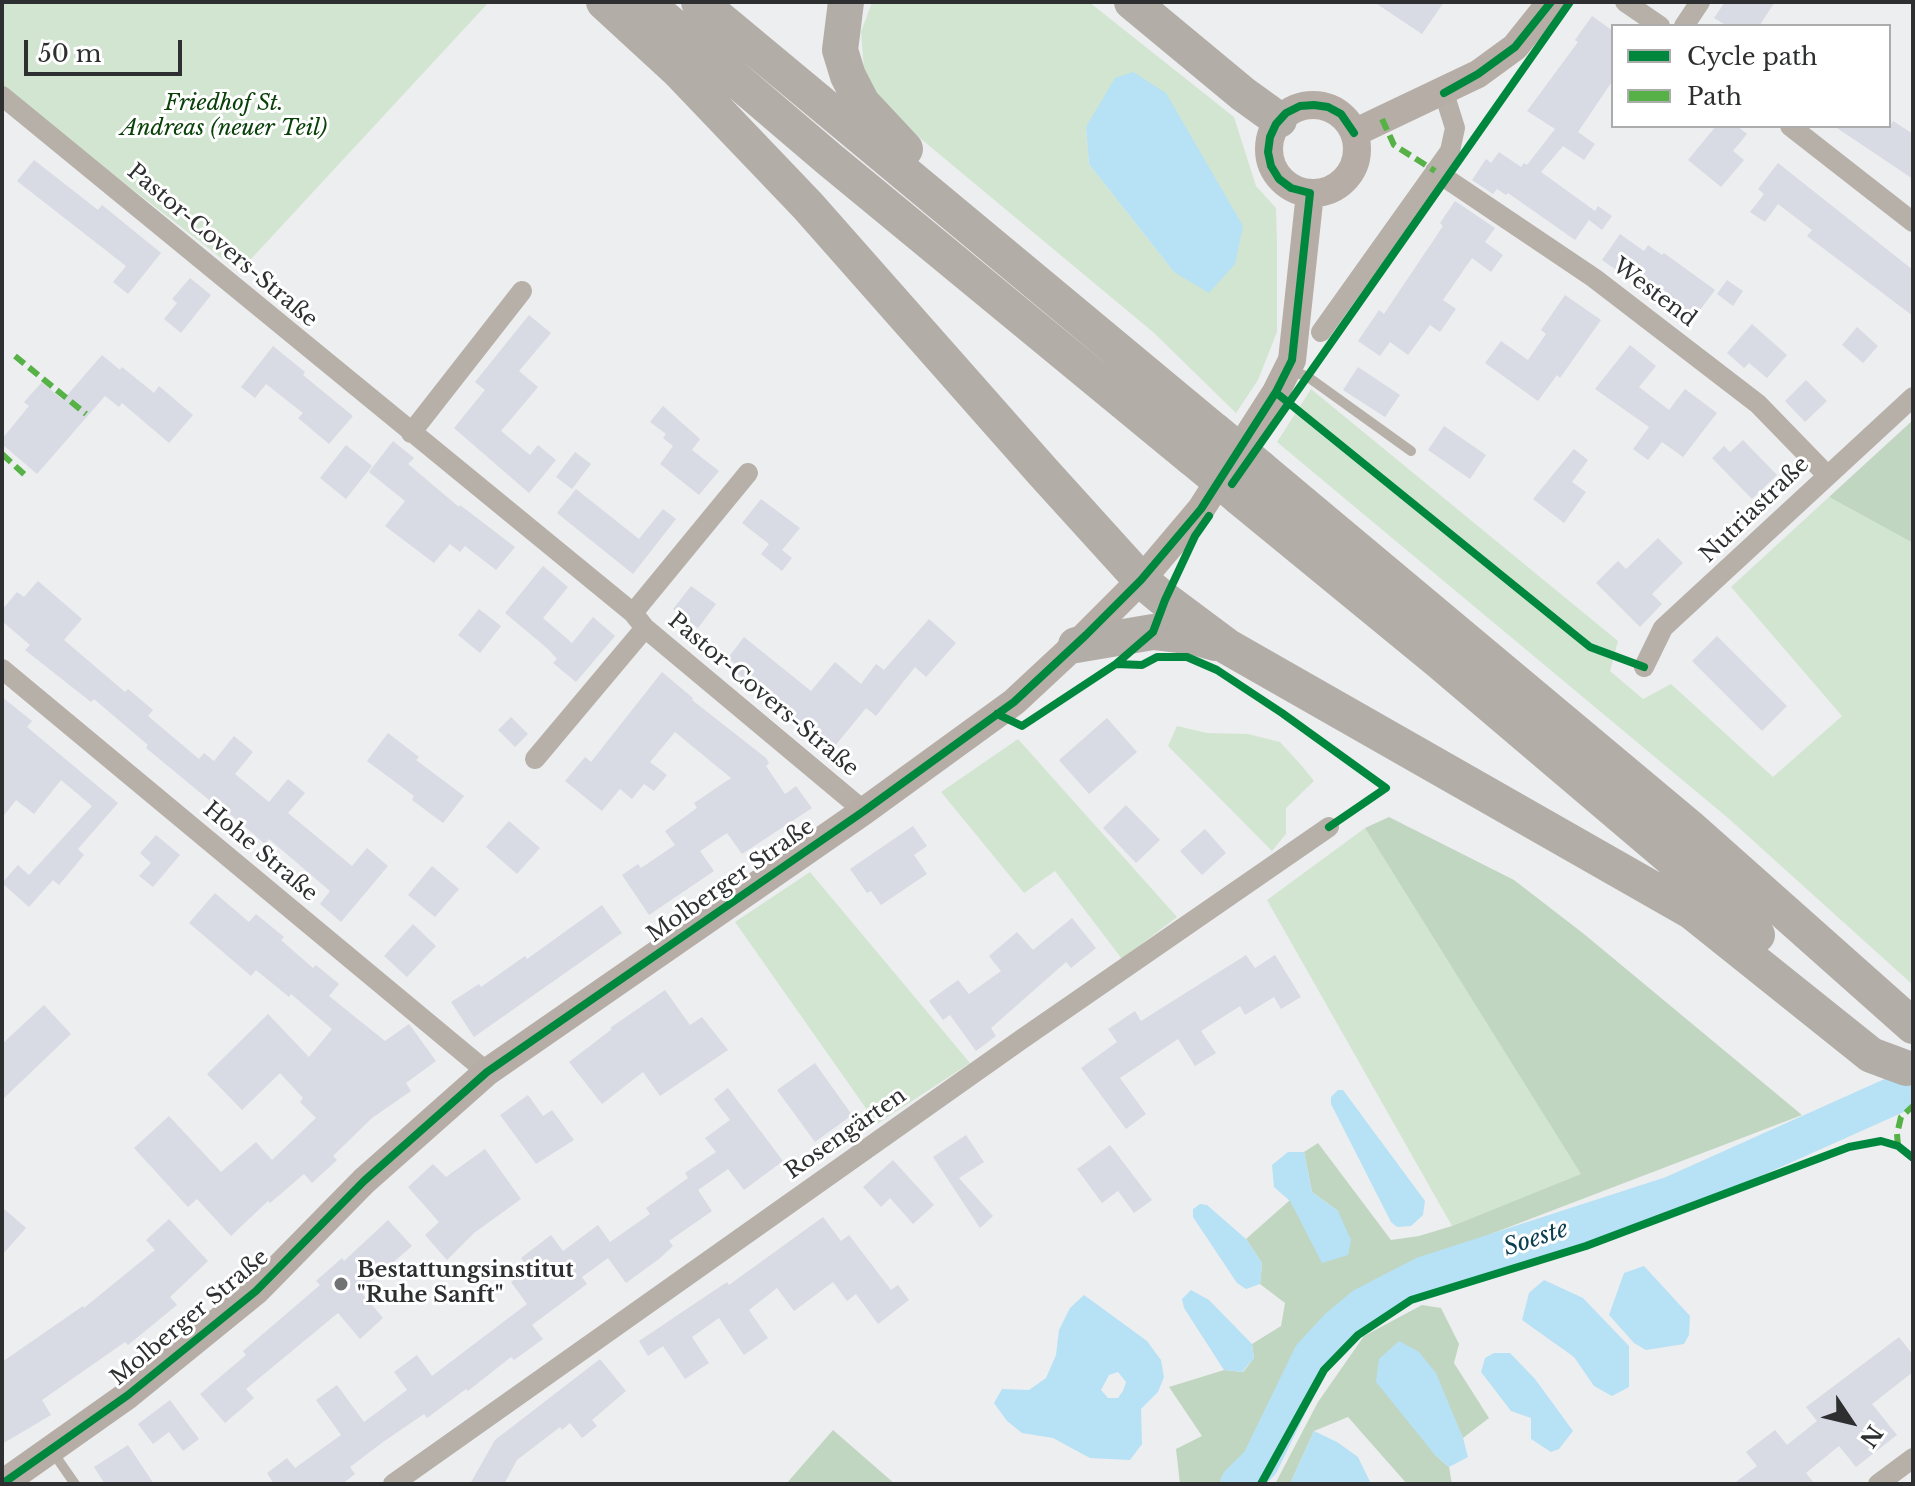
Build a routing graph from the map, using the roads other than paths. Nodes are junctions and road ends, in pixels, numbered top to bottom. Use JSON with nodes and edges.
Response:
{"nodes":[{"id":1,"x":604,"y":2,"type":"edge"},
{"id":2,"x":645,"y":2,"type":"edge"},
{"id":3,"x":699,"y":2,"type":"edge"},
{"id":4,"x":846,"y":2,"type":"edge"},
{"id":5,"x":1132,"y":2,"type":"edge"},
{"id":6,"x":1551,"y":2,"type":"edge"},
{"id":7,"x":1625,"y":2,"type":"edge"},
{"id":8,"x":1700,"y":2,"type":"edge"},
{"id":9,"x":1657,"y":24,"type":"edge"},
{"id":10,"x":1685,"y":24,"type":"edge"},
{"id":11,"x":1444,"y":93,"type":"junction"},
{"id":12,"x":2,"y":96,"type":"edge"},
{"id":13,"x":1279,"y":120,"type":"junction"},
{"id":14,"x":1793,"y":128,"type":"edge"},
{"id":15,"x":1354,"y":133,"type":"junction"},
{"id":16,"x":1435,"y":171,"type":"junction"},
{"id":17,"x":1310,"y":193,"type":"junction"},
{"id":18,"x":1913,"y":222,"type":"edge"},
{"id":19,"x":1004,"y":256,"type":"junction"},
{"id":20,"x":522,"y":291,"type":"dead end"},
{"id":21,"x":1321,"y":332,"type":"dead end"},
{"id":22,"x":1288,"y":369,"type":"junction"},
{"id":23,"x":1913,"y":397,"type":"edge"},
{"id":24,"x":411,"y":433,"type":"junction"},
{"id":25,"x":1411,"y":451,"type":"dead end"},
{"id":26,"x":748,"y":473,"type":"dead end"},
{"id":27,"x":1827,"y":475,"type":"junction"},
{"id":28,"x":1141,"y":580,"type":"junction"},
{"id":29,"x":639,"y":620,"type":"junction"},
{"id":30,"x":1076,"y":645,"type":"junction"},
{"id":31,"x":1228,"y":647,"type":"junction"},
{"id":32,"x":1644,"y":667,"type":"dead end"},
{"id":33,"x":2,"y":669,"type":"edge"},
{"id":34,"x":535,"y":759,"type":"dead end"},
{"id":35,"x":864,"y":811,"type":"junction"},
{"id":36,"x":1329,"y":827,"type":"dead end"},
{"id":37,"x":1913,"y":1026,"type":"edge"},
{"id":38,"x":1909,"y":1071,"type":"edge"},
{"id":39,"x":487,"y":1072,"type":"junction"},
{"id":40,"x":51,"y":1450,"type":"junction"},
{"id":41,"x":1913,"y":1458,"type":"edge"},
{"id":42,"x":2,"y":1484,"type":"edge"},
{"id":43,"x":75,"y":1484,"type":"edge"},
{"id":44,"x":393,"y":1484,"type":"edge"},
{"id":45,"x":1878,"y":1484,"type":"edge"}],
"edges":[{"from":1,"to":28,"type":"highway"},
{"from":2,"to":38,"type":"highway","bridge":true},
{"from":3,"to":19,"type":"highway"},
{"from":4,"to":19,"type":"highway"},
{"from":5,"to":13,"type":"highway"},
{"from":6,"to":11,"type":"street"},
{"from":7,"to":9,"type":"street"},
{"from":8,"to":10,"type":"street"},
{"from":11,"to":15,"type":"street"},
{"from":11,"to":16,"type":"street"},
{"from":12,"to":24,"type":"street","name":"Pastor-Covers-Straße"},
{"from":13,"to":15,"type":"street"},
{"from":13,"to":17,"type":"street"},
{"from":14,"to":18,"type":"street"},
{"from":15,"to":17,"type":"street"},
{"from":16,"to":21,"type":"street"},
{"from":16,"to":27,"type":"street","name":"Westend"},
{"from":17,"to":22,"type":"street","name":"Molberger Straße"},
{"from":19,"to":37,"type":"highway","bridge":true},
{"from":20,"to":24,"type":"street"},
{"from":22,"to":25,"type":"lane"},
{"from":22,"to":28,"type":"street","name":"Molberger Straße"},
{"from":23,"to":27,"type":"street","name":"Nutriastraße"},
{"from":24,"to":29,"type":"street","name":"Pastor-Covers-Straße"},
{"from":26,"to":29,"type":"street","name":"Pastor-Covers-Straße"},
{"from":27,"to":32,"type":"street","name":"Nutriastraße"},
{"from":28,"to":30,"type":"street","name":"Molberger Straße"},
{"from":28,"to":31,"type":"highway"},
{"from":29,"to":34,"type":"street"},
{"from":29,"to":35,"type":"street","name":"Pastor-Covers-Straße"},
{"from":30,"to":31,"type":"highway"},
{"from":30,"to":35,"type":"street","name":"Molberger Straße"},
{"from":31,"to":38,"type":"highway"},
{"from":33,"to":39,"type":"street","name":"Hohe Straße"},
{"from":35,"to":39,"type":"street","name":"Molberger Straße"},
{"from":36,"to":44,"type":"street","name":"Rosengärten"},
{"from":39,"to":40,"type":"street","name":"Molberger Straße"},
{"from":40,"to":42,"type":"street","name":"Molberger Straße"},
{"from":40,"to":43,"type":"lane"},
{"from":41,"to":45,"type":"street"}]}
